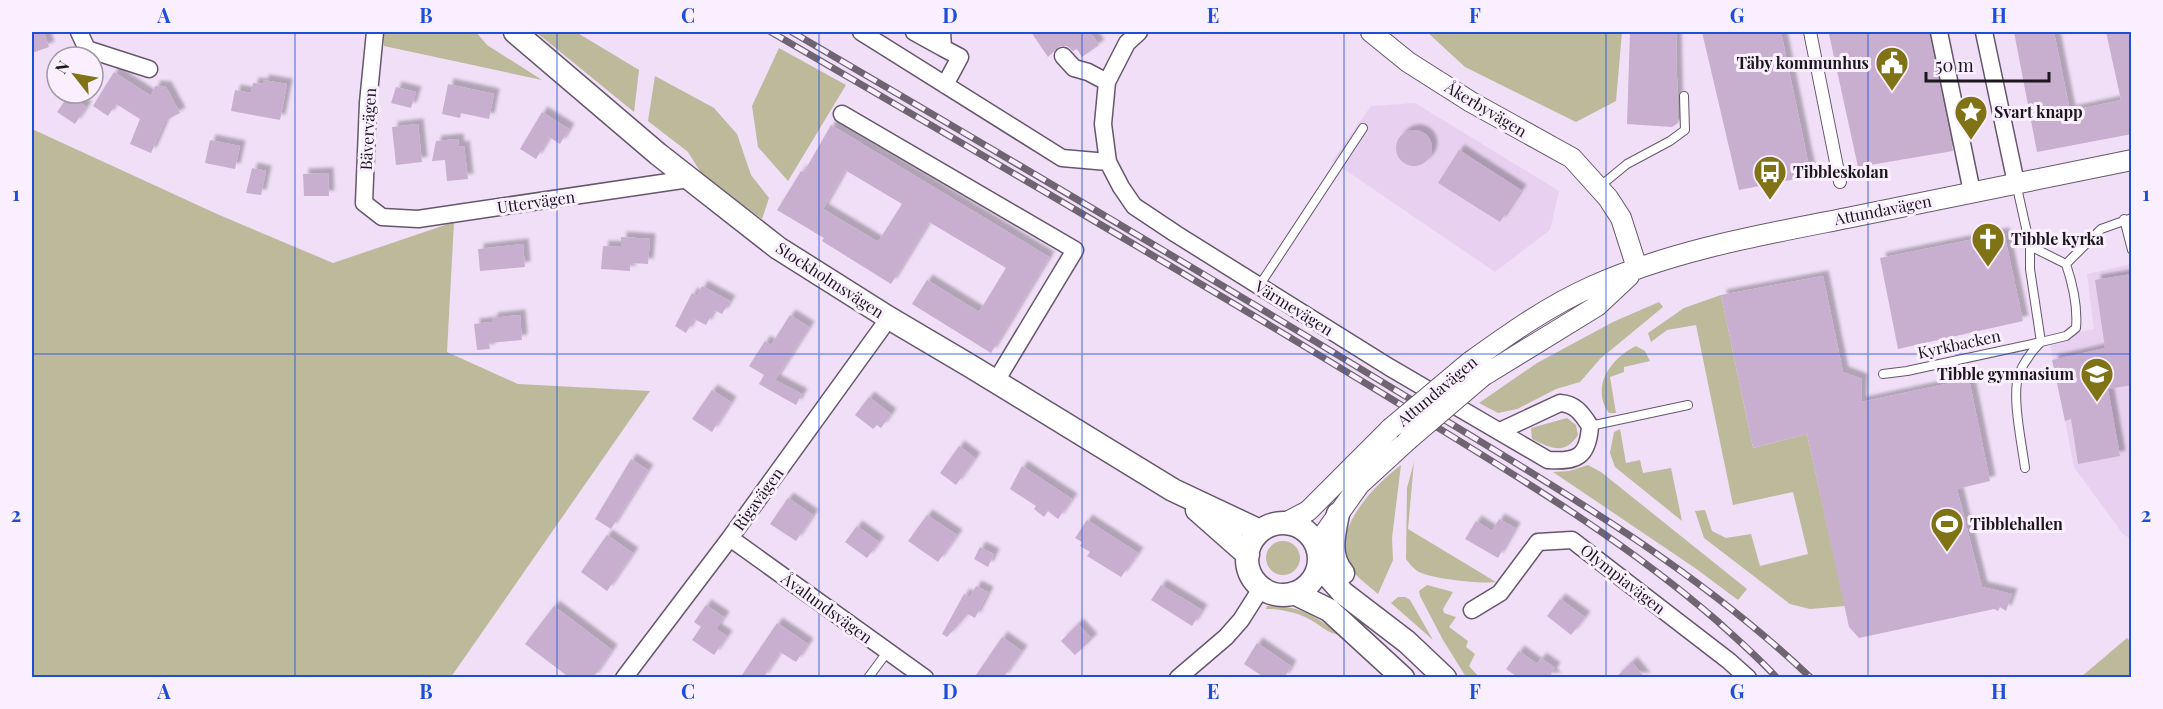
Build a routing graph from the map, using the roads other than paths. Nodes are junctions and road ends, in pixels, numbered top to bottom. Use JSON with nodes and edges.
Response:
{"nodes":[{"id":1,"x":79,"y":32,"type":"edge"},
{"id":2,"x":375,"y":32,"type":"edge"},
{"id":3,"x":515,"y":32,"type":"edge"},
{"id":4,"x":861,"y":32,"type":"edge"},
{"id":5,"x":913,"y":32,"type":"edge"},
{"id":6,"x":1139,"y":32,"type":"edge"},
{"id":7,"x":1371,"y":32,"type":"edge"},
{"id":8,"x":1810,"y":32,"type":"edge"},
{"id":9,"x":1939,"y":32,"type":"edge"},
{"id":10,"x":1984,"y":32,"type":"edge"},
{"id":11,"x":943,"y":40,"type":"edge"},
{"id":12,"x":900,"y":56,"type":"junction"},
{"id":13,"x":1063,"y":56,"type":"dead end"},
{"id":14,"x":149,"y":69,"type":"dead end"},
{"id":15,"x":1107,"y":81,"type":"junction"},
{"id":16,"x":945,"y":85,"type":"junction"},
{"id":17,"x":1684,"y":96,"type":"dead end"},
{"id":18,"x":842,"y":114,"type":"dead end"},
{"id":19,"x":1363,"y":128,"type":"dead end"},
{"id":20,"x":2132,"y":160,"type":"edge"},
{"id":21,"x":1108,"y":162,"type":"junction"},
{"id":22,"x":690,"y":179,"type":"junction"},
{"id":23,"x":1840,"y":182,"type":"dead end"},
{"id":24,"x":2016,"y":183,"type":"junction"},
{"id":25,"x":1599,"y":188,"type":"junction"},
{"id":26,"x":1972,"y":192,"type":"junction"},
{"id":27,"x":382,"y":217,"type":"joint"},
{"id":28,"x":2128,"y":218,"type":"edge"},
{"id":29,"x":2030,"y":246,"type":"junction"},
{"id":30,"x":2132,"y":250,"type":"edge"},
{"id":31,"x":2066,"y":264,"type":"junction"},
{"id":32,"x":1637,"y":268,"type":"junction"},
{"id":33,"x":1259,"y":286,"type":"junction"},
{"id":34,"x":888,"y":318,"type":"junction"},
{"id":35,"x":2041,"y":342,"type":"junction"},
{"id":36,"x":1477,"y":369,"type":"junction"},
{"id":37,"x":1883,"y":374,"type":"dead end"},
{"id":38,"x":996,"y":381,"type":"junction"},
{"id":39,"x":1688,"y":405,"type":"dead end"},
{"id":40,"x":1590,"y":426,"type":"junction"},
{"id":41,"x":1500,"y":431,"type":"junction"},
{"id":42,"x":2025,"y":468,"type":"dead end"},
{"id":43,"x":1173,"y":490,"type":"junction"},
{"id":44,"x":1338,"y":514,"type":"junction"},
{"id":45,"x":1287,"y":522,"type":"junction"},
{"id":46,"x":1260,"y":531,"type":"junction"},
{"id":47,"x":730,"y":538,"type":"junction"},
{"id":48,"x":1248,"y":555,"type":"junction"},
{"id":49,"x":1318,"y":555,"type":"junction"},
{"id":50,"x":1262,"y":587,"type":"junction"},
{"id":51,"x":1294,"y":593,"type":"junction"},
{"id":52,"x":1472,"y":610,"type":"dead end"},
{"id":53,"x":1407,"y":642,"type":"junction"},
{"id":54,"x":888,"y":651,"type":"junction"},
{"id":55,"x":624,"y":678,"type":"edge"},
{"id":56,"x":868,"y":678,"type":"edge"},
{"id":57,"x":925,"y":678,"type":"edge"},
{"id":58,"x":1178,"y":678,"type":"edge"},
{"id":59,"x":1403,"y":678,"type":"edge"},
{"id":60,"x":1445,"y":678,"type":"edge"},
{"id":61,"x":1748,"y":678,"type":"edge"}],
"edges":[{"from":1,"to":14,"type":"street"},
{"from":2,"to":27,"type":"street","name":"Bävervägen"},
{"from":3,"to":22,"type":"main road","name":"Stockholmsvägen"},
{"from":4,"to":12,"type":"street"},
{"from":5,"to":11,"type":"street"},
{"from":5,"to":12,"type":"street"},
{"from":6,"to":15,"type":"street","name":"Värmevägen"},
{"from":7,"to":25,"type":"street","name":"Åkerbyvägen"},
{"from":8,"to":23,"type":"street"},
{"from":9,"to":26,"type":"street"},
{"from":10,"to":24,"type":"street"},
{"from":11,"to":16,"type":"street"},
{"from":12,"to":16,"type":"street"},
{"from":13,"to":15,"type":"street"},
{"from":15,"to":21,"type":"street","name":"Värmevägen"},
{"from":16,"to":21,"type":"street"},
{"from":17,"to":25,"type":"lane"},
{"from":18,"to":38,"type":"street"},
{"from":19,"to":33,"type":"lane"},
{"from":20,"to":24,"type":"street","name":"Attundavägen"},
{"from":21,"to":33,"type":"street","name":"Värmevägen"},
{"from":22,"to":27,"type":"street","name":"Uttervägen"},
{"from":22,"to":34,"type":"main road","name":"Stockholmsvägen"},
{"from":24,"to":26,"type":"street","name":"Attundavägen"},
{"from":24,"to":29,"type":"lane"},
{"from":25,"to":32,"type":"street","name":"Åkerbyvägen"},
{"from":26,"to":32,"type":"street","name":"Attundavägen"},
{"from":28,"to":30,"type":"lane"},
{"from":28,"to":31,"type":"lane"},
{"from":29,"to":31,"type":"lane"},
{"from":29,"to":35,"type":"lane"},
{"from":31,"to":35,"type":"lane","name":"Kyrkbacken"},
{"from":32,"to":36,"type":"street","name":"Attundavägen"},
{"from":33,"to":41,"type":"street","name":"Värmevägen"},
{"from":34,"to":38,"type":"main road","name":"Stockholmsvägen"},
{"from":34,"to":47,"type":"street","name":"Rigavägen"},
{"from":35,"to":37,"type":"lane","name":"Kyrkbacken"},
{"from":35,"to":42,"type":"lane"},
{"from":36,"to":44,"type":"street","name":"Attundavägen","bridge":true},
{"from":36,"to":45,"type":"street","name":"Attundavägen","bridge":true},
{"from":38,"to":43,"type":"main road","name":"Stockholmsvägen"},
{"from":39,"to":40,"type":"lane"},
{"from":40,"to":41,"type":"street"},
{"from":40,"to":41,"type":"street","name":"Värmevägen"},
{"from":43,"to":46,"type":"main road","name":"Stockholmsvägen"},
{"from":43,"to":48,"type":"main road","name":"Stockholmsvägen"},
{"from":44,"to":49,"type":"street","name":"Attundavägen"},
{"from":44,"to":53,"type":"main road"},
{"from":45,"to":46,"type":"main road"},
{"from":45,"to":49,"type":"main road"},
{"from":46,"to":48,"type":"main road"},
{"from":47,"to":54,"type":"street","name":"Åvalundsvägen"},
{"from":47,"to":55,"type":"street","name":"Rigavägen"},
{"from":48,"to":50,"type":"main road"},
{"from":49,"to":51,"type":"main road"},
{"from":49,"to":53,"type":"main road"},
{"from":50,"to":51,"type":"main road"},
{"from":50,"to":58,"type":"street"},
{"from":51,"to":59,"type":"main road"},
{"from":52,"to":61,"type":"street","name":"Olympiavägen"},
{"from":53,"to":60,"type":"main road"},
{"from":54,"to":56,"type":"lane"},
{"from":54,"to":57,"type":"street","name":"Åvalundsvägen"}]}
